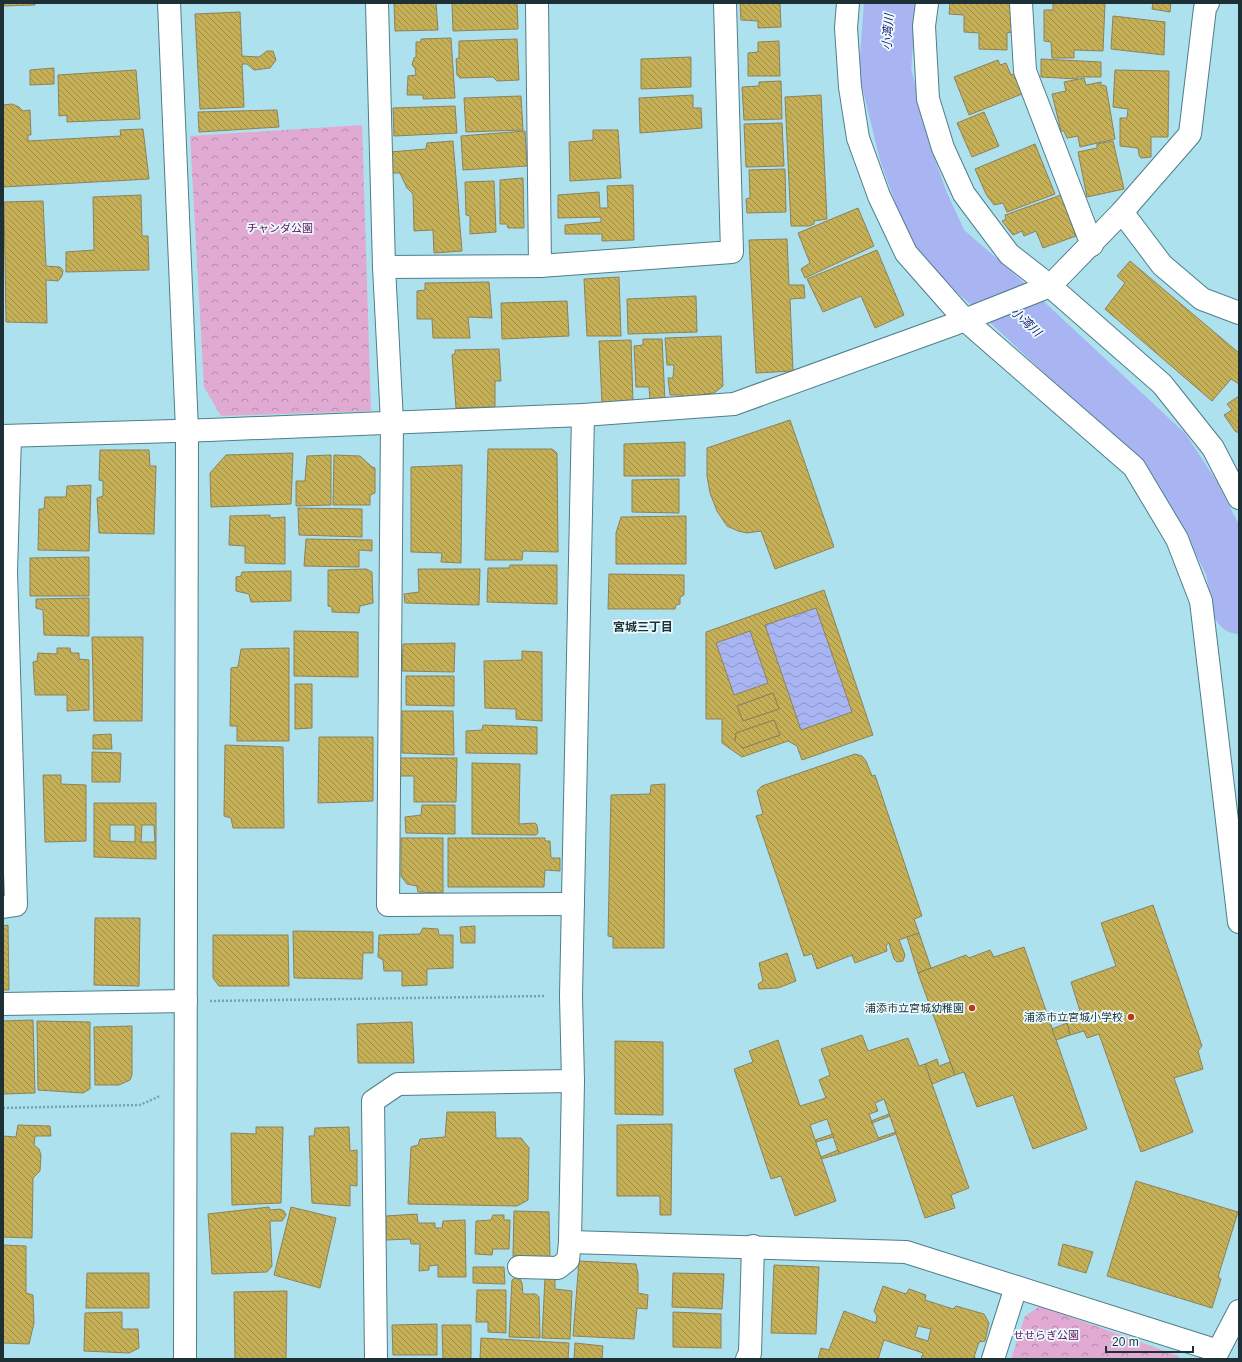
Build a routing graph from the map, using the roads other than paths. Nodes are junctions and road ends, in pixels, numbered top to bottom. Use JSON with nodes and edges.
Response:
{"nodes":[{"id":1,"x":169,"y":3,"type":"edge"},
{"id":2,"x":378,"y":3,"type":"edge"},
{"id":3,"x":537,"y":3,"type":"edge"},
{"id":4,"x":725,"y":3,"type":"edge"},
{"id":5,"x":848,"y":3,"type":"edge"},
{"id":6,"x":928,"y":3,"type":"edge"},
{"id":7,"x":1021,"y":3,"type":"edge"},
{"id":8,"x":1208,"y":3,"type":"edge"},
{"id":9,"x":1122,"y":212,"type":"junction"},
{"id":10,"x":1092,"y":245,"type":"junction"},
{"id":11,"x":384,"y":266,"type":"junction"},
{"id":12,"x":540,"y":266,"type":"junction"},
{"id":13,"x":1050,"y":286,"type":"junction"},
{"id":14,"x":1239,"y":313,"type":"edge"},
{"id":15,"x":965,"y":320,"type":"junction"},
{"id":16,"x":583,"y":415,"type":"junction"},
{"id":17,"x":392,"y":422,"type":"junction"},
{"id":18,"x":187,"y":430,"type":"junction"},
{"id":19,"x":6,"y":436,"type":"edge"},
{"id":20,"x":1239,"y":498,"type":"edge"},
{"id":21,"x":573,"y":904,"type":"junction"},
{"id":22,"x":3,"y":907,"type":"edge"},
{"id":23,"x":1239,"y":922,"type":"edge"},
{"id":24,"x":186,"y":1001,"type":"junction"},
{"id":25,"x":3,"y":1004,"type":"edge"},
{"id":26,"x":573,"y":1080,"type":"junction"},
{"id":27,"x":570,"y":1242,"type":"junction"},
{"id":28,"x":753,"y":1246,"type":"junction"},
{"id":29,"x":519,"y":1267,"type":"dead end"},
{"id":30,"x":1016,"y":1287,"type":"junction"},
{"id":31,"x":1239,"y":1311,"type":"edge"},
{"id":32,"x":1216,"y":1355,"type":"edge"},
{"id":33,"x":185,"y":1359,"type":"edge"},
{"id":34,"x":376,"y":1359,"type":"edge"},
{"id":35,"x":747,"y":1359,"type":"edge"},
{"id":36,"x":993,"y":1359,"type":"edge"}],
"edges":[{"from":1,"to":18,"type":"street"},
{"from":2,"to":11,"type":"street"},
{"from":3,"to":12,"type":"street"},
{"from":4,"to":12,"type":"street"},
{"from":5,"to":15,"type":"street"},
{"from":6,"to":13,"type":"street"},
{"from":7,"to":10,"type":"street"},
{"from":8,"to":9,"type":"street"},
{"from":9,"to":10,"type":"street"},
{"from":9,"to":14,"type":"street"},
{"from":10,"to":13,"type":"street"},
{"from":11,"to":12,"type":"street"},
{"from":11,"to":17,"type":"street"},
{"from":13,"to":15,"type":"street"},
{"from":13,"to":20,"type":"street"},
{"from":15,"to":16,"type":"street"},
{"from":15,"to":23,"type":"street"},
{"from":16,"to":17,"type":"street"},
{"from":16,"to":21,"type":"street"},
{"from":17,"to":18,"type":"street"},
{"from":17,"to":21,"type":"street"},
{"from":18,"to":19,"type":"street"},
{"from":18,"to":24,"type":"street"},
{"from":19,"to":22,"type":"street"},
{"from":21,"to":26,"type":"street"},
{"from":24,"to":25,"type":"street"},
{"from":24,"to":33,"type":"street"},
{"from":26,"to":27,"type":"street"},
{"from":26,"to":34,"type":"street"},
{"from":27,"to":28,"type":"street"},
{"from":27,"to":29,"type":"street"},
{"from":28,"to":30,"type":"street"},
{"from":28,"to":35,"type":"street"},
{"from":30,"to":32,"type":"street"},
{"from":30,"to":36,"type":"street"},
{"from":31,"to":32,"type":"street"}]}
